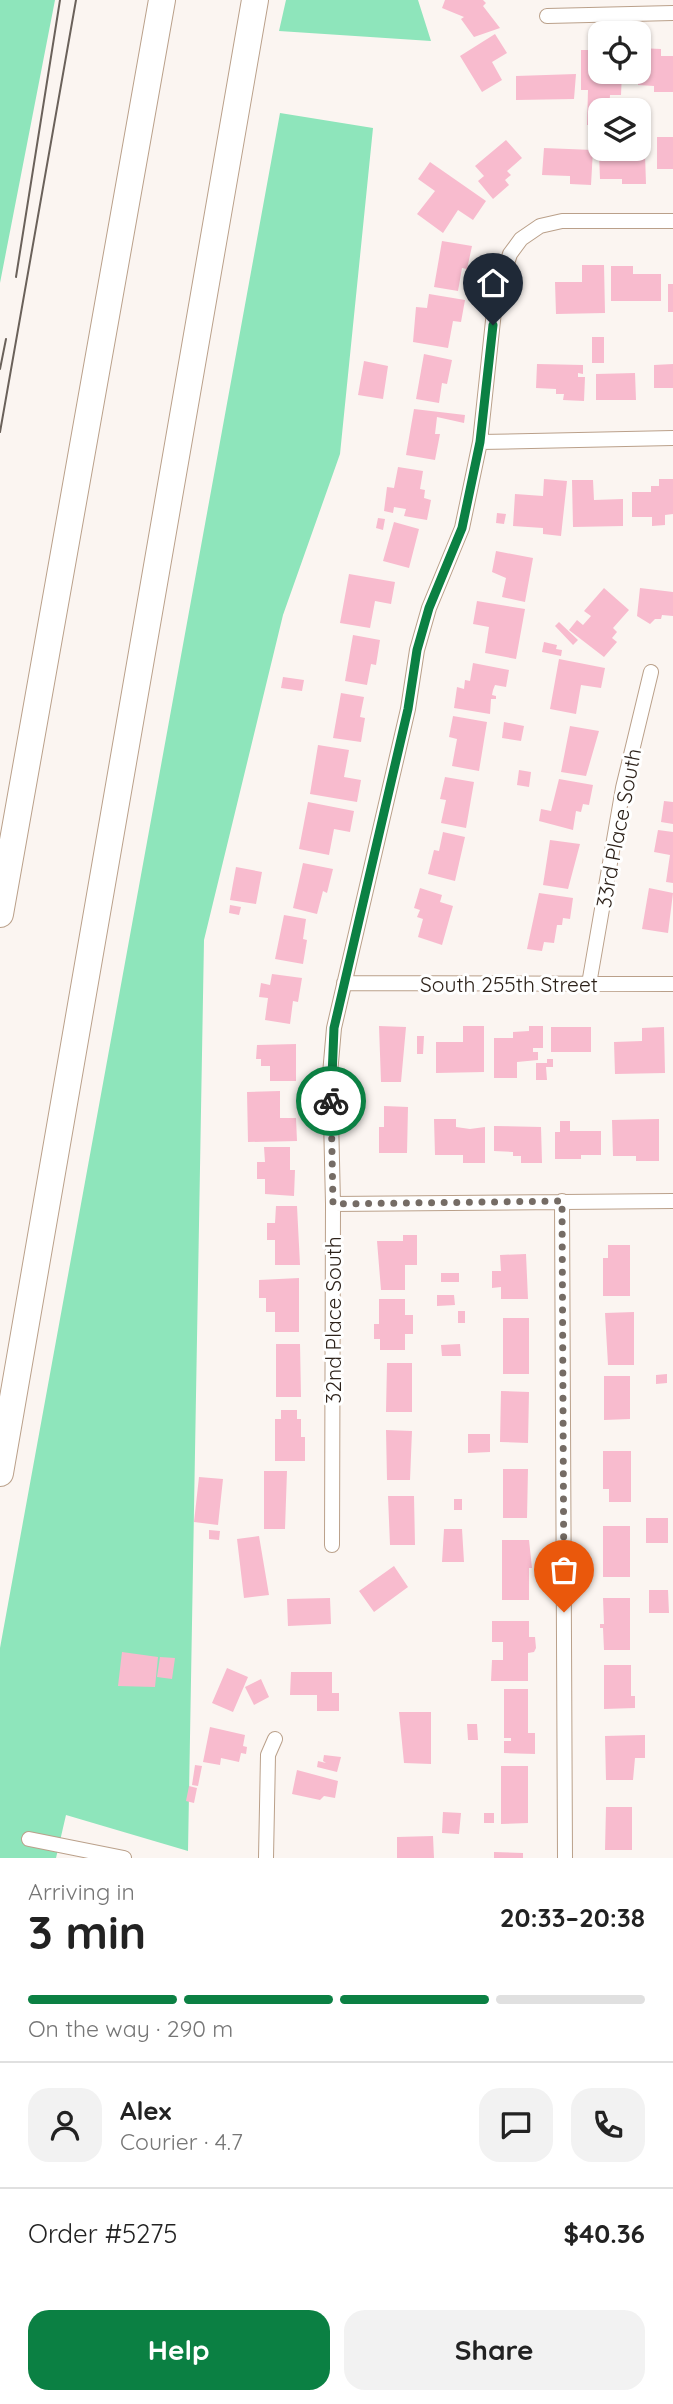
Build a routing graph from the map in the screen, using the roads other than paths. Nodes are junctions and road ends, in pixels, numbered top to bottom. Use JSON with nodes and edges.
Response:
{"nodes":[{"id":1,"x":162,"y":0,"type":"edge"},
{"id":2,"x":255,"y":0,"type":"edge"},
{"id":3,"x":673,"y":13,"type":"edge"},
{"id":4,"x":547,"y":16,"type":"dead end"},
{"id":5,"x":673,"y":221,"type":"edge"},
{"id":6,"x":673,"y":438,"type":"edge"},
{"id":7,"x":480,"y":442,"type":"junction"},
{"id":8,"x":651,"y":672,"type":"dead end"},
{"id":9,"x":0,"y":914,"type":"edge"},
{"id":10,"x":344,"y":983,"type":"junction"},
{"id":11,"x":589,"y":984,"type":"junction"},
{"id":12,"x":673,"y":984,"type":"edge"},
{"id":13,"x":562,"y":1201,"type":"junction"},
{"id":14,"x":673,"y":1201,"type":"edge"},
{"id":15,"x":333,"y":1204,"type":"junction"},
{"id":16,"x":0,"y":1473,"type":"edge"},
{"id":17,"x":332,"y":1545,"type":"dead end"},
{"id":18,"x":275,"y":1739,"type":"dead end"},
{"id":19,"x":29,"y":1839,"type":"dead end"},
{"id":20,"x":124,"y":1858,"type":"edge"},
{"id":21,"x":266,"y":1858,"type":"edge"},
{"id":22,"x":565,"y":1858,"type":"edge"}],
"edges":[{"from":1,"to":9,"type":"highway"},
{"from":2,"to":16,"type":"highway"},
{"from":3,"to":4,"type":"street"},
{"from":5,"to":7,"type":"street","name":"32nd Place South"},
{"from":6,"to":7,"type":"street"},
{"from":7,"to":10,"type":"street","name":"32nd Place South"},
{"from":8,"to":11,"type":"street","name":"33rd Place South"},
{"from":10,"to":11,"type":"street","name":"South 255th Street"},
{"from":10,"to":15,"type":"street","name":"32nd Place South"},
{"from":11,"to":12,"type":"street","name":"South 255th Street"},
{"from":13,"to":14,"type":"street"},
{"from":13,"to":15,"type":"street"},
{"from":13,"to":22,"type":"street"},
{"from":15,"to":17,"type":"street","name":"32nd Place South"},
{"from":18,"to":21,"type":"street"},
{"from":19,"to":20,"type":"street"}]}
